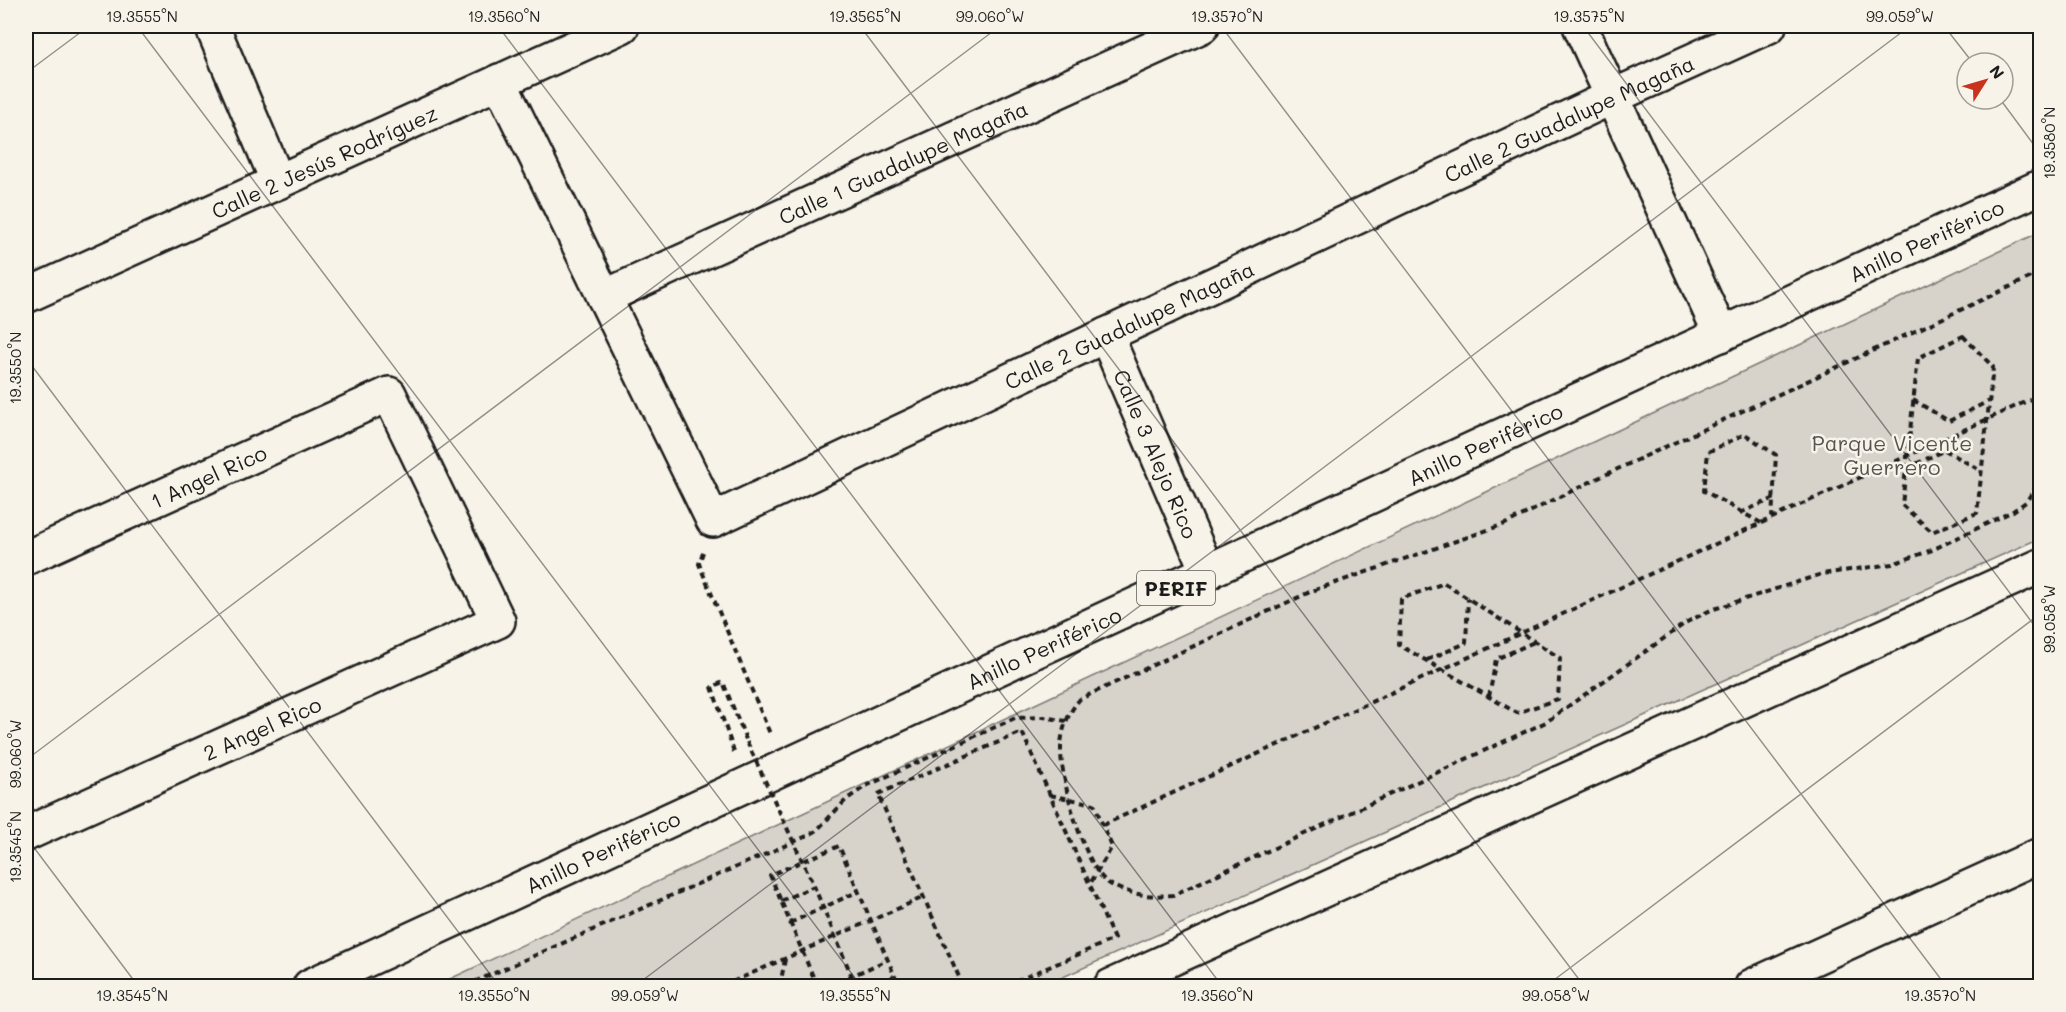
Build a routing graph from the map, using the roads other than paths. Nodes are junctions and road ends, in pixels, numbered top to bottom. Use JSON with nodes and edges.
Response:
{"nodes":[{"id":1,"x":212,"y":26,"type":"edge"},
{"id":2,"x":622,"y":26,"type":"edge"},
{"id":3,"x":1202,"y":26,"type":"edge"},
{"id":4,"x":1581,"y":26,"type":"edge"},
{"id":5,"x":1769,"y":26,"type":"edge"},
{"id":6,"x":499,"y":81,"type":"junction"},
{"id":7,"x":1612,"y":97,"type":"junction"},
{"id":8,"x":278,"y":182,"type":"junction"},
{"id":9,"x":2040,"y":187,"type":"edge"},
{"id":10,"x":26,"y":296,"type":"edge"},
{"id":11,"x":604,"y":297,"type":"junction"},
{"id":12,"x":1106,"y":335,"type":"junction"},
{"id":13,"x":1721,"y":335,"type":"junction"},
{"id":14,"x":26,"y":558,"type":"edge"},
{"id":15,"x":2040,"y":566,"type":"edge"},
{"id":16,"x":1208,"y":573,"type":"junction"},
{"id":17,"x":498,"y":621,"type":"joint"},
{"id":18,"x":26,"y":834,"type":"edge"},
{"id":19,"x":2040,"y":855,"type":"edge"},
{"id":20,"x":310,"y":987,"type":"edge"},
{"id":21,"x":1111,"y":987,"type":"edge"},
{"id":22,"x":1752,"y":987,"type":"edge"}],
"edges":[{"from":1,"to":8,"type":"street"},
{"from":2,"to":6,"type":"street","name":"Calle 2 Jesús Rodríguez"},
{"from":3,"to":11,"type":"street","name":"Calle 1 Guadalupe Magaña"},
{"from":4,"to":7,"type":"street"},
{"from":5,"to":7,"type":"street","name":"Calle 2 Guadalupe Magaña"},
{"from":6,"to":8,"type":"street","name":"Calle 2 Jesús Rodríguez"},
{"from":6,"to":11,"type":"street"},
{"from":7,"to":12,"type":"street","name":"Calle 2 Guadalupe Magaña"},
{"from":7,"to":13,"type":"street"},
{"from":8,"to":10,"type":"street","name":"Calle 2 Jesús Rodríguez"},
{"from":9,"to":13,"type":"street","name":"Anillo Periférico","number":"PERIF"},
{"from":11,"to":12,"type":"street","name":"Calle 2 Guadalupe Magaña"},
{"from":12,"to":16,"type":"street","name":"Calle 3 Alejo Rico"},
{"from":13,"to":16,"type":"street","name":"Anillo Periférico","number":"PERIF"},
{"from":14,"to":17,"type":"street","name":"1 Angel Rico"},
{"from":15,"to":21,"type":"street"},
{"from":16,"to":20,"type":"street","name":"Anillo Periférico","number":"PERIF"},
{"from":17,"to":18,"type":"street","name":"2 Angel Rico"},
{"from":19,"to":22,"type":"street"}]}
